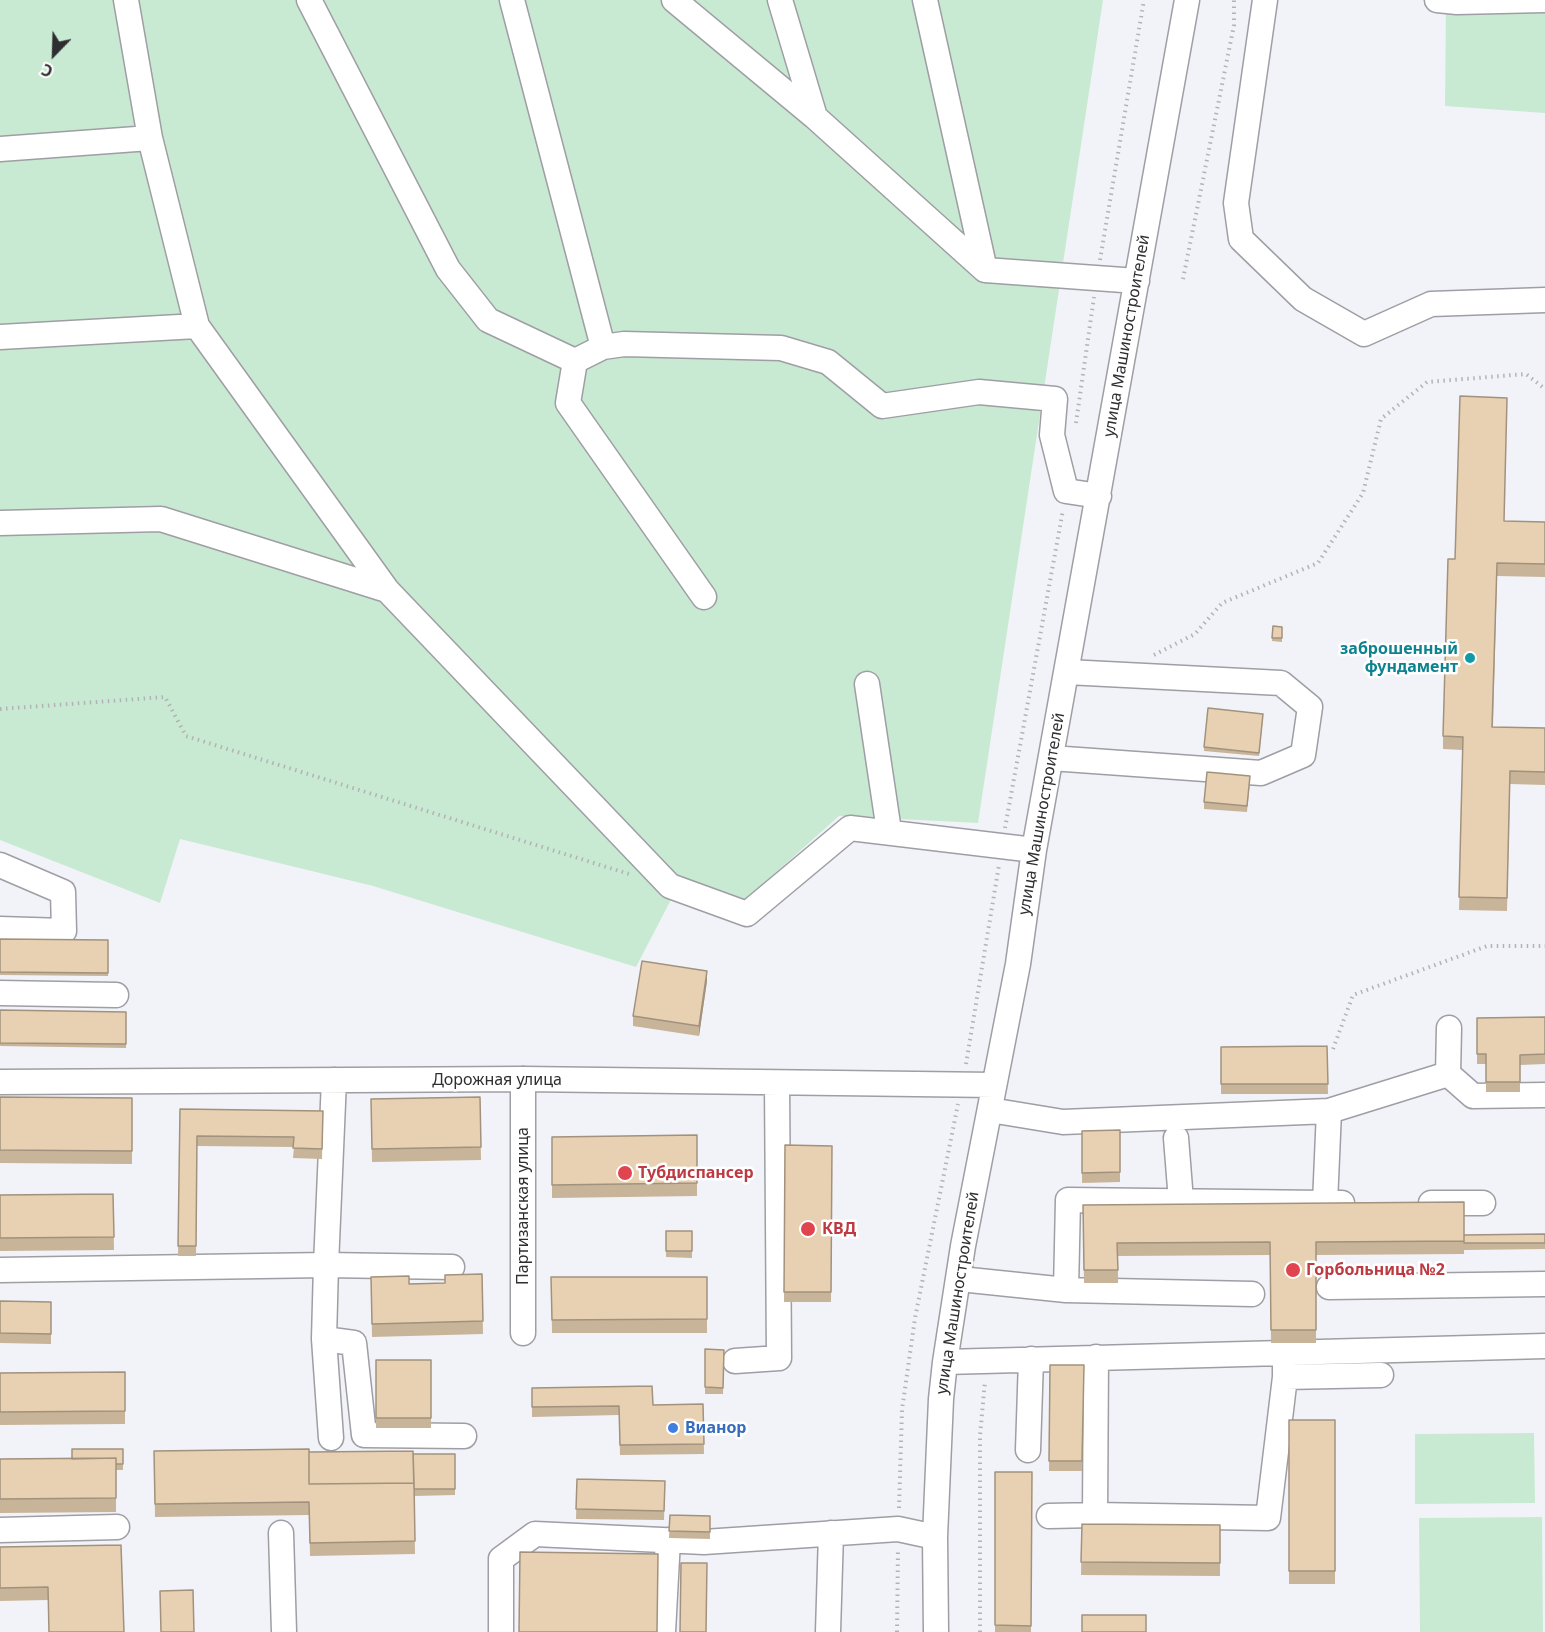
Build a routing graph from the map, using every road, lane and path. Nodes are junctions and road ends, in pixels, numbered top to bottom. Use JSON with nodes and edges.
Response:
{"nodes":[{"id":1,"x":126,"y":0,"type":"edge"},
{"id":2,"x":309,"y":0,"type":"edge"},
{"id":3,"x":512,"y":0,"type":"edge"},
{"id":4,"x":675,"y":0,"type":"edge"},
{"id":5,"x":780,"y":0,"type":"edge"},
{"id":6,"x":925,"y":0,"type":"edge"},
{"id":7,"x":1144,"y":0,"type":"edge"},
{"id":8,"x":1187,"y":0,"type":"edge"},
{"id":9,"x":1234,"y":0,"type":"edge"},
{"id":10,"x":1265,"y":0,"type":"edge"},
{"id":11,"x":1544,"y":0,"type":"edge"},
{"id":12,"x":1451,"y":1,"type":"edge"},
{"id":13,"x":815,"y":117,"type":"junction"},
{"id":14,"x":150,"y":138,"type":"junction"},
{"id":15,"x":0,"y":149,"type":"edge"},
{"id":16,"x":985,"y":270,"type":"junction"},
{"id":17,"x":1097,"y":278,"type":"junction"},
{"id":18,"x":1184,"y":279,"type":"dead end"},
{"id":19,"x":1137,"y":281,"type":"junction"},
{"id":20,"x":1545,"y":300,"type":"edge"},
{"id":21,"x":197,"y":326,"type":"junction"},
{"id":22,"x":0,"y":337,"type":"edge"},
{"id":23,"x":603,"y":347,"type":"junction"},
{"id":24,"x":575,"y":361,"type":"junction"},
{"id":25,"x":1545,"y":389,"type":"edge"},
{"id":26,"x":1074,"y":435,"type":"dead end"},
{"id":27,"x":1066,"y":491,"type":"junction"},
{"id":28,"x":1099,"y":496,"type":"junction"},
{"id":29,"x":0,"y":523,"type":"edge"},
{"id":30,"x":387,"y":590,"type":"junction"},
{"id":31,"x":704,"y":597,"type":"dead end"},
{"id":32,"x":1144,"y":660,"type":"dead end"},
{"id":33,"x":1067,"y":672,"type":"junction"},
{"id":34,"x":867,"y":684,"type":"dead end"},
{"id":35,"x":0,"y":709,"type":"edge"},
{"id":36,"x":1051,"y":758,"type":"junction"},
{"id":37,"x":889,"y":831,"type":"junction"},
{"id":38,"x":1002,"y":846,"type":"junction"},
{"id":39,"x":1034,"y":850,"type":"junction"},
{"id":40,"x":0,"y":865,"type":"edge"},
{"id":41,"x":636,"y":876,"type":"dead end"},
{"id":42,"x":0,"y":929,"type":"edge"},
{"id":43,"x":1545,"y":946,"type":"edge"},
{"id":44,"x":0,"y":993,"type":"edge"},
{"id":45,"x":117,"y":994,"type":"dead end"},
{"id":46,"x":1449,"y":1028,"type":"dead end"},
{"id":47,"x":1333,"y":1049,"type":"dead end"},
{"id":48,"x":1449,"y":1074,"type":"junction"},
{"id":49,"x":524,"y":1079,"type":"junction"},
{"id":50,"x":334,"y":1080,"type":"junction"},
{"id":51,"x":0,"y":1082,"type":"edge"},
{"id":52,"x":777,"y":1083,"type":"junction"},
{"id":53,"x":994,"y":1085,"type":"junction"},
{"id":54,"x":962,"y":1086,"type":"junction"},
{"id":55,"x":1545,"y":1095,"type":"edge"},
{"id":56,"x":990,"y":1110,"type":"junction"},
{"id":57,"x":1329,"y":1111,"type":"junction"},
{"id":58,"x":1176,"y":1138,"type":"dead end"},
{"id":59,"x":1181,"y":1201,"type":"junction"},
{"id":60,"x":1325,"y":1203,"type":"junction"},
{"id":61,"x":1370,"y":1203,"type":"edge"},
{"id":62,"x":1404,"y":1203,"type":"edge"},
{"id":63,"x":1483,"y":1203,"type":"dead end"},
{"id":64,"x":326,"y":1265,"type":"junction"},
{"id":65,"x":452,"y":1267,"type":"dead end"},
{"id":66,"x":0,"y":1270,"type":"edge"},
{"id":67,"x":960,"y":1279,"type":"junction"},
{"id":68,"x":1545,"y":1284,"type":"edge"},
{"id":69,"x":1329,"y":1287,"type":"dead end"},
{"id":70,"x":1065,"y":1290,"type":"junction"},
{"id":71,"x":1252,"y":1294,"type":"dead end"},
{"id":72,"x":523,"y":1333,"type":"dead end"},
{"id":73,"x":324,"y":1339,"type":"junction"},
{"id":74,"x":1545,"y":1346,"type":"edge"},
{"id":75,"x":1285,"y":1352,"type":"junction"},
{"id":76,"x":1096,"y":1357,"type":"junction"},
{"id":77,"x":1031,"y":1359,"type":"junction"},
{"id":78,"x":735,"y":1361,"type":"dead end"},
{"id":79,"x":987,"y":1361,"type":"junction"},
{"id":80,"x":945,"y":1362,"type":"junction"},
{"id":81,"x":1381,"y":1375,"type":"dead end"},
{"id":82,"x":1286,"y":1377,"type":"junction"},
{"id":83,"x":464,"y":1436,"type":"dead end"},
{"id":84,"x":332,"y":1438,"type":"dead end"},
{"id":85,"x":1028,"y":1450,"type":"dead end"},
{"id":86,"x":1095,"y":1515,"type":"junction"},
{"id":87,"x":1049,"y":1516,"type":"dead end"},
{"id":88,"x":117,"y":1527,"type":"dead end"},
{"id":89,"x":898,"y":1529,"type":"junction"},
{"id":90,"x":0,"y":1530,"type":"edge"},
{"id":91,"x":280,"y":1533,"type":"dead end"},
{"id":92,"x":831,"y":1533,"type":"junction"},
{"id":93,"x":935,"y":1537,"type":"junction"},
{"id":94,"x":668,"y":1540,"type":"junction"},
{"id":95,"x":284,"y":1632,"type":"edge"},
{"id":96,"x":501,"y":1632,"type":"edge"},
{"id":97,"x":663,"y":1632,"type":"edge"},
{"id":98,"x":828,"y":1632,"type":"edge"},
{"id":99,"x":897,"y":1632,"type":"edge"},
{"id":100,"x":936,"y":1632,"type":"edge"},
{"id":101,"x":980,"y":1632,"type":"edge"}],
"edges":[{"from":1,"to":14,"type":"street"},
{"from":2,"to":24,"type":"street"},
{"from":3,"to":23,"type":"street"},
{"from":4,"to":13,"type":"street"},
{"from":5,"to":13,"type":"street"},
{"from":6,"to":16,"type":"street"},
{"from":7,"to":17,"type":"path"},
{"from":8,"to":19,"type":"street","name":"улица Машиностроителей"},
{"from":9,"to":18,"type":"path"},
{"from":10,"to":20,"type":"street"},
{"from":11,"to":12,"type":"street"},
{"from":13,"to":16,"type":"street"},
{"from":14,"to":15,"type":"street"},
{"from":14,"to":21,"type":"street"},
{"from":16,"to":17,"type":"street"},
{"from":17,"to":19,"type":"street"},
{"from":17,"to":26,"type":"path"},
{"from":19,"to":28,"type":"street","name":"улица Машиностроителей"},
{"from":21,"to":22,"type":"street"},
{"from":21,"to":30,"type":"street"},
{"from":23,"to":24,"type":"street"},
{"from":23,"to":27,"type":"street"},
{"from":24,"to":31,"type":"street"},
{"from":25,"to":32,"type":"path"},
{"from":27,"to":28,"type":"street"},
{"from":27,"to":38,"type":"path"},
{"from":28,"to":33,"type":"street","name":"улица Машиностроителей"},
{"from":29,"to":30,"type":"street"},
{"from":30,"to":37,"type":"street"},
{"from":33,"to":36,"type":"street","name":"улица Машиностроителей"},
{"from":33,"to":36,"type":"street"},
{"from":34,"to":37,"type":"street"},
{"from":35,"to":41,"type":"path"},
{"from":36,"to":39,"type":"street","name":"улица Машиностроителей"},
{"from":37,"to":38,"type":"street"},
{"from":38,"to":39,"type":"street"},
{"from":38,"to":54,"type":"path"},
{"from":39,"to":53,"type":"street","name":"улица Машиностроителей"},
{"from":40,"to":42,"type":"street"},
{"from":43,"to":47,"type":"path"},
{"from":44,"to":45,"type":"street"},
{"from":46,"to":48,"type":"street"},
{"from":48,"to":55,"type":"street"},
{"from":48,"to":57,"type":"street"},
{"from":49,"to":50,"type":"street","name":"Дорожная улица"},
{"from":49,"to":52,"type":"street","name":"Дорожная улица"},
{"from":49,"to":72,"type":"street","name":"Партизанская улица"},
{"from":50,"to":51,"type":"street","name":"Дорожная улица"},
{"from":50,"to":64,"type":"street"},
{"from":52,"to":54,"type":"street","name":"Дорожная улица"},
{"from":52,"to":78,"type":"street"},
{"from":53,"to":54,"type":"street","name":"Дорожная улица"},
{"from":53,"to":56,"type":"street","name":"улица Машиностроителей"},
{"from":54,"to":89,"type":"path"},
{"from":56,"to":57,"type":"street"},
{"from":56,"to":67,"type":"street","name":"улица Машиностроителей"},
{"from":57,"to":60,"type":"street"},
{"from":58,"to":59,"type":"street"},
{"from":59,"to":60,"type":"street"},
{"from":59,"to":70,"type":"street"},
{"from":60,"to":61,"type":"street"},
{"from":62,"to":63,"type":"street"},
{"from":64,"to":65,"type":"street"},
{"from":64,"to":66,"type":"street"},
{"from":64,"to":73,"type":"street"},
{"from":67,"to":70,"type":"street"},
{"from":67,"to":80,"type":"street","name":"улица Машиностроителей"},
{"from":68,"to":69,"type":"street"},
{"from":70,"to":71,"type":"street"},
{"from":73,"to":83,"type":"street"},
{"from":73,"to":84,"type":"street"},
{"from":74,"to":75,"type":"street"},
{"from":75,"to":76,"type":"street"},
{"from":75,"to":82,"type":"street"},
{"from":76,"to":77,"type":"street"},
{"from":76,"to":86,"type":"street"},
{"from":77,"to":79,"type":"street"},
{"from":77,"to":85,"type":"street"},
{"from":79,"to":80,"type":"street"},
{"from":79,"to":101,"type":"path"},
{"from":80,"to":93,"type":"street","name":"улица Машиностроителей"},
{"from":81,"to":82,"type":"street"},
{"from":82,"to":86,"type":"street"},
{"from":86,"to":87,"type":"street"},
{"from":88,"to":90,"type":"street"},
{"from":89,"to":92,"type":"street"},
{"from":89,"to":93,"type":"street"},
{"from":89,"to":99,"type":"path"},
{"from":91,"to":95,"type":"street"},
{"from":92,"to":94,"type":"street"},
{"from":92,"to":98,"type":"street"},
{"from":93,"to":100,"type":"street","name":"улица Машиностроителей"},
{"from":94,"to":96,"type":"street"},
{"from":94,"to":97,"type":"street"}]}
